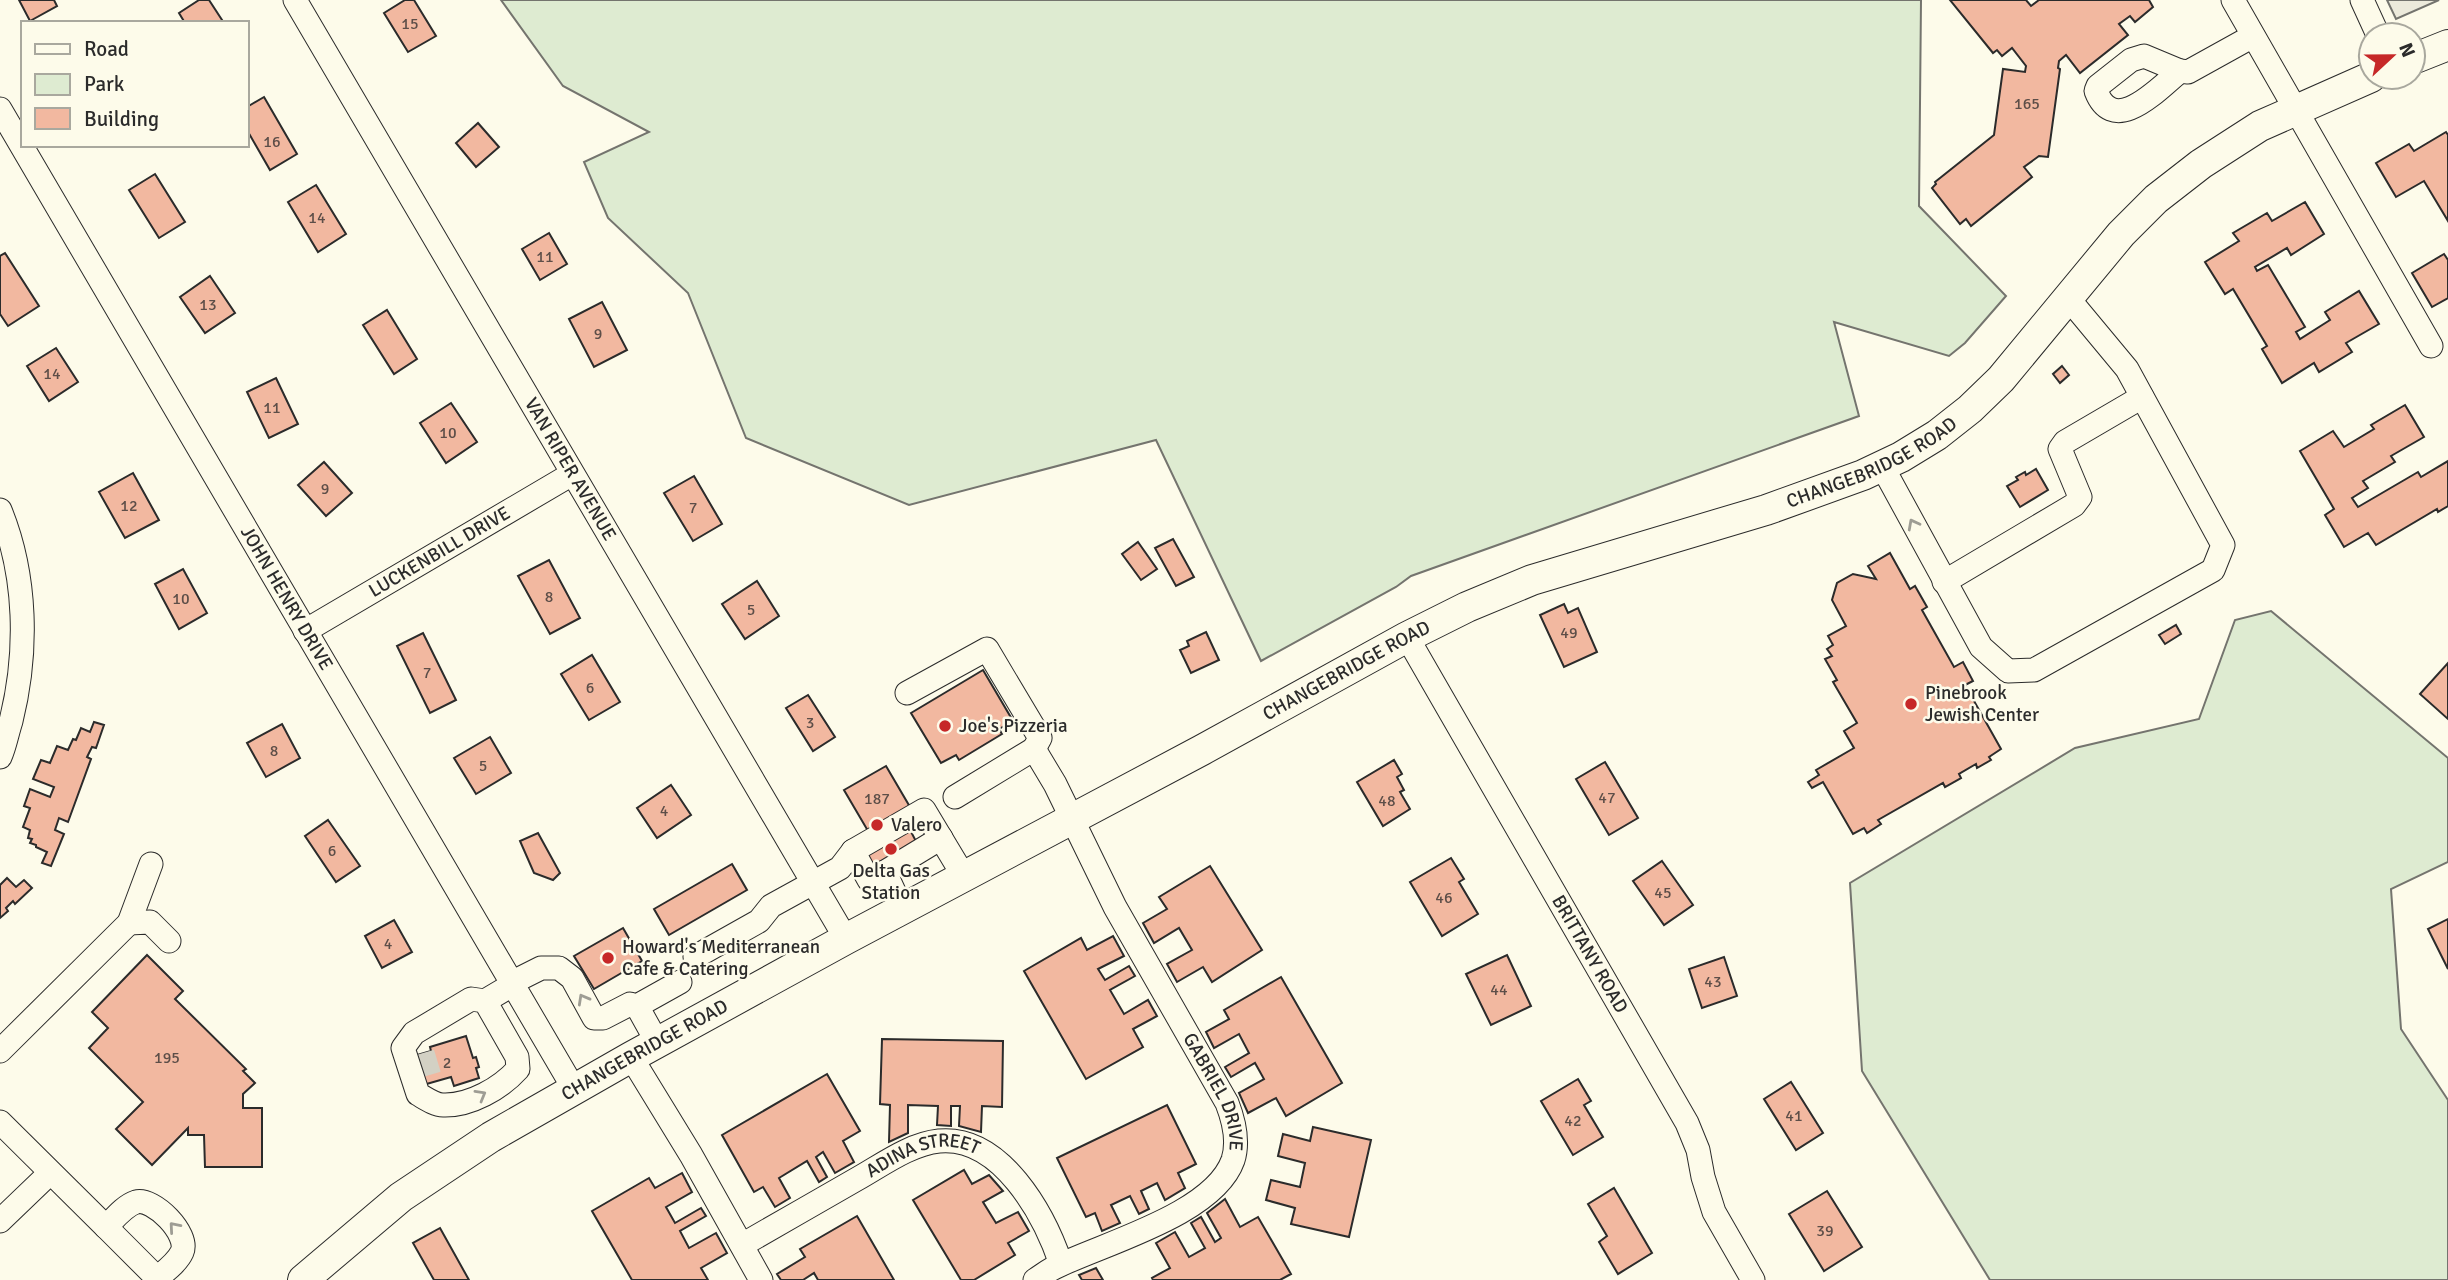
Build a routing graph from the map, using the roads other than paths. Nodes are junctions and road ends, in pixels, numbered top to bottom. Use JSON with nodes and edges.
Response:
{"nodes":[{"id":1,"x":295,"y":0,"type":"edge"},
{"id":2,"x":2233,"y":0,"type":"edge"},
{"id":3,"x":2364,"y":1,"type":"edge"},
{"id":4,"x":2372,"y":21,"type":"edge"},
{"id":5,"x":2253,"y":36,"type":"junction"},
{"id":6,"x":2448,"y":46,"type":"edge"},
{"id":7,"x":2427,"y":54,"type":"edge"},
{"id":8,"x":2180,"y":71,"type":"dead end"},
{"id":9,"x":2357,"y":83,"type":"edge"},
{"id":10,"x":0,"y":109,"type":"edge"},
{"id":11,"x":2295,"y":109,"type":"junction"},
{"id":12,"x":21,"y":145,"type":"edge"},
{"id":13,"x":22,"y":147,"type":"edge"},
{"id":14,"x":2068,"y":298,"type":"junction"},
{"id":15,"x":2431,"y":346,"type":"dead end"},
{"id":16,"x":2142,"y":397,"type":"junction"},
{"id":17,"x":1882,"y":466,"type":"junction"},
{"id":18,"x":572,"y":474,"type":"junction"},
{"id":19,"x":0,"y":510,"type":"edge"},
{"id":20,"x":1944,"y":582,"type":"junction"},
{"id":21,"x":305,"y":631,"type":"junction"},
{"id":22,"x":1407,"y":637,"type":"junction"},
{"id":23,"x":907,"y":693,"type":"dead end"},
{"id":24,"x":1034,"y":749,"type":"junction"},
{"id":25,"x":0,"y":757,"type":"edge"},
{"id":26,"x":955,"y":797,"type":"dead end"},
{"id":27,"x":1071,"y":818,"type":"junction"},
{"id":28,"x":941,"y":838,"type":"junction"},
{"id":29,"x":853,"y":851,"type":"junction"},
{"id":30,"x":151,"y":864,"type":"dead end"},
{"id":31,"x":885,"y":872,"type":"junction"},
{"id":32,"x":963,"y":876,"type":"junction"},
{"id":33,"x":815,"y":883,"type":"junction"},
{"id":34,"x":902,"y":909,"type":"junction"},
{"id":35,"x":129,"y":923,"type":"junction"},
{"id":36,"x":846,"y":939,"type":"junction"},
{"id":37,"x":169,"y":941,"type":"dead end"},
{"id":38,"x":695,"y":957,"type":"dead end"},
{"id":39,"x":680,"y":982,"type":"dead end"},
{"id":40,"x":512,"y":984,"type":"junction"},
{"id":41,"x":485,"y":1001,"type":"junction"},
{"id":42,"x":637,"y":1006,"type":"junction"},
{"id":43,"x":657,"y":1042,"type":"junction"},
{"id":44,"x":0,"y":1051,"type":"edge"},
{"id":45,"x":631,"y":1056,"type":"junction"},
{"id":46,"x":432,"y":1083,"type":"tunnel mouth"},
{"id":47,"x":574,"y":1089,"type":"junction"},
{"id":48,"x":441,"y":1106,"type":"junction"},
{"id":49,"x":0,"y":1122,"type":"edge"},
{"id":50,"x":50,"y":1173,"type":"junction"},
{"id":51,"x":0,"y":1222,"type":"edge"},
{"id":52,"x":106,"y":1227,"type":"junction"},
{"id":53,"x":742,"y":1245,"type":"junction"},
{"id":54,"x":1061,"y":1264,"type":"junction"},
{"id":55,"x":156,"y":1279,"type":"edge"},
{"id":56,"x":303,"y":1280,"type":"edge"},
{"id":57,"x":761,"y":1280,"type":"edge"},
{"id":58,"x":1035,"y":1280,"type":"edge"},
{"id":59,"x":1752,"y":1280,"type":"edge"}],
"edges":[{"from":1,"to":18,"type":"street","name":"VAN RIPER AVENUE"},
{"from":2,"to":5,"type":"street"},
{"from":3,"to":4,"type":"street"},
{"from":5,"to":8,"type":"street"},
{"from":5,"to":11,"type":"street"},
{"from":6,"to":7,"type":"main road"},
{"from":9,"to":11,"type":"main road","name":"CHANGEBRIDGE ROAD"},
{"from":10,"to":12,"type":"street","name":"JOHN HENRY DRIVE"},
{"from":11,"to":14,"type":"main road","name":"CHANGEBRIDGE ROAD"},
{"from":11,"to":15,"type":"street"},
{"from":13,"to":21,"type":"street","name":"JOHN HENRY DRIVE"},
{"from":14,"to":16,"type":"street"},
{"from":14,"to":17,"type":"main road","name":"CHANGEBRIDGE ROAD"},
{"from":16,"to":20,"type":"street"},
{"from":16,"to":20,"type":"street"},
{"from":20,"to":17,"type":"street","one_way":true},
{"from":17,"to":22,"type":"main road","name":"CHANGEBRIDGE ROAD"},
{"from":18,"to":21,"type":"street","name":"LUCKENBILL DRIVE"},
{"from":18,"to":33,"type":"street","name":"VAN RIPER AVENUE"},
{"from":19,"to":25,"type":"street"},
{"from":21,"to":40,"type":"street","name":"JOHN HENRY DRIVE"},
{"from":22,"to":27,"type":"main road","name":"CHANGEBRIDGE ROAD"},
{"from":22,"to":59,"type":"street","name":"BRITTANY ROAD"},
{"from":23,"to":24,"type":"street"},
{"from":24,"to":26,"type":"street"},
{"from":24,"to":27,"type":"street","name":"GABRIEL DRIVE"},
{"from":27,"to":32,"type":"main road","name":"CHANGEBRIDGE ROAD"},
{"from":27,"to":54,"type":"street","name":"GABRIEL DRIVE"},
{"from":28,"to":29,"type":"street"},
{"from":28,"to":31,"type":"street"},
{"from":28,"to":32,"type":"street"},
{"from":29,"to":31,"type":"street"},
{"from":29,"to":33,"type":"street"},
{"from":30,"to":35,"type":"street"},
{"from":31,"to":34,"type":"street"},
{"from":32,"to":34,"type":"main road","name":"CHANGEBRIDGE ROAD"},
{"from":33,"to":36,"type":"street","name":"VAN RIPER AVENUE"},
{"from":33,"to":38,"type":"street"},
{"from":34,"to":36,"type":"main road","name":"CHANGEBRIDGE ROAD"},
{"from":35,"to":37,"type":"street"},
{"from":35,"to":44,"type":"street"},
{"from":36,"to":43,"type":"main road","name":"CHANGEBRIDGE ROAD"},
{"from":39,"to":42,"type":"street"},
{"from":40,"to":41,"type":"street"},
{"from":42,"to":40,"type":"street","one_way":true},
{"from":40,"to":47,"type":"street","name":"JOHN HENRY DRIVE"},
{"from":48,"to":41,"type":"street","one_way":true},
{"from":41,"to":48,"type":"street"},
{"from":42,"to":43,"type":"street"},
{"from":43,"to":45,"type":"main road","name":"CHANGEBRIDGE ROAD"},
{"from":45,"to":47,"type":"main road","name":"CHANGEBRIDGE ROAD"},
{"from":45,"to":53,"type":"street"},
{"from":46,"to":48,"type":"street"},
{"from":47,"to":56,"type":"main road","name":"CHANGEBRIDGE ROAD"},
{"from":49,"to":50,"type":"street"},
{"from":50,"to":51,"type":"street"},
{"from":50,"to":52,"type":"street"},
{"from":52,"to":55,"type":"street"},
{"from":55,"to":52,"type":"street","one_way":true},
{"from":53,"to":54,"type":"street","name":"ADINA STREET"},
{"from":53,"to":57,"type":"street"},
{"from":54,"to":58,"type":"street","name":"GABRIEL DRIVE"}]}
